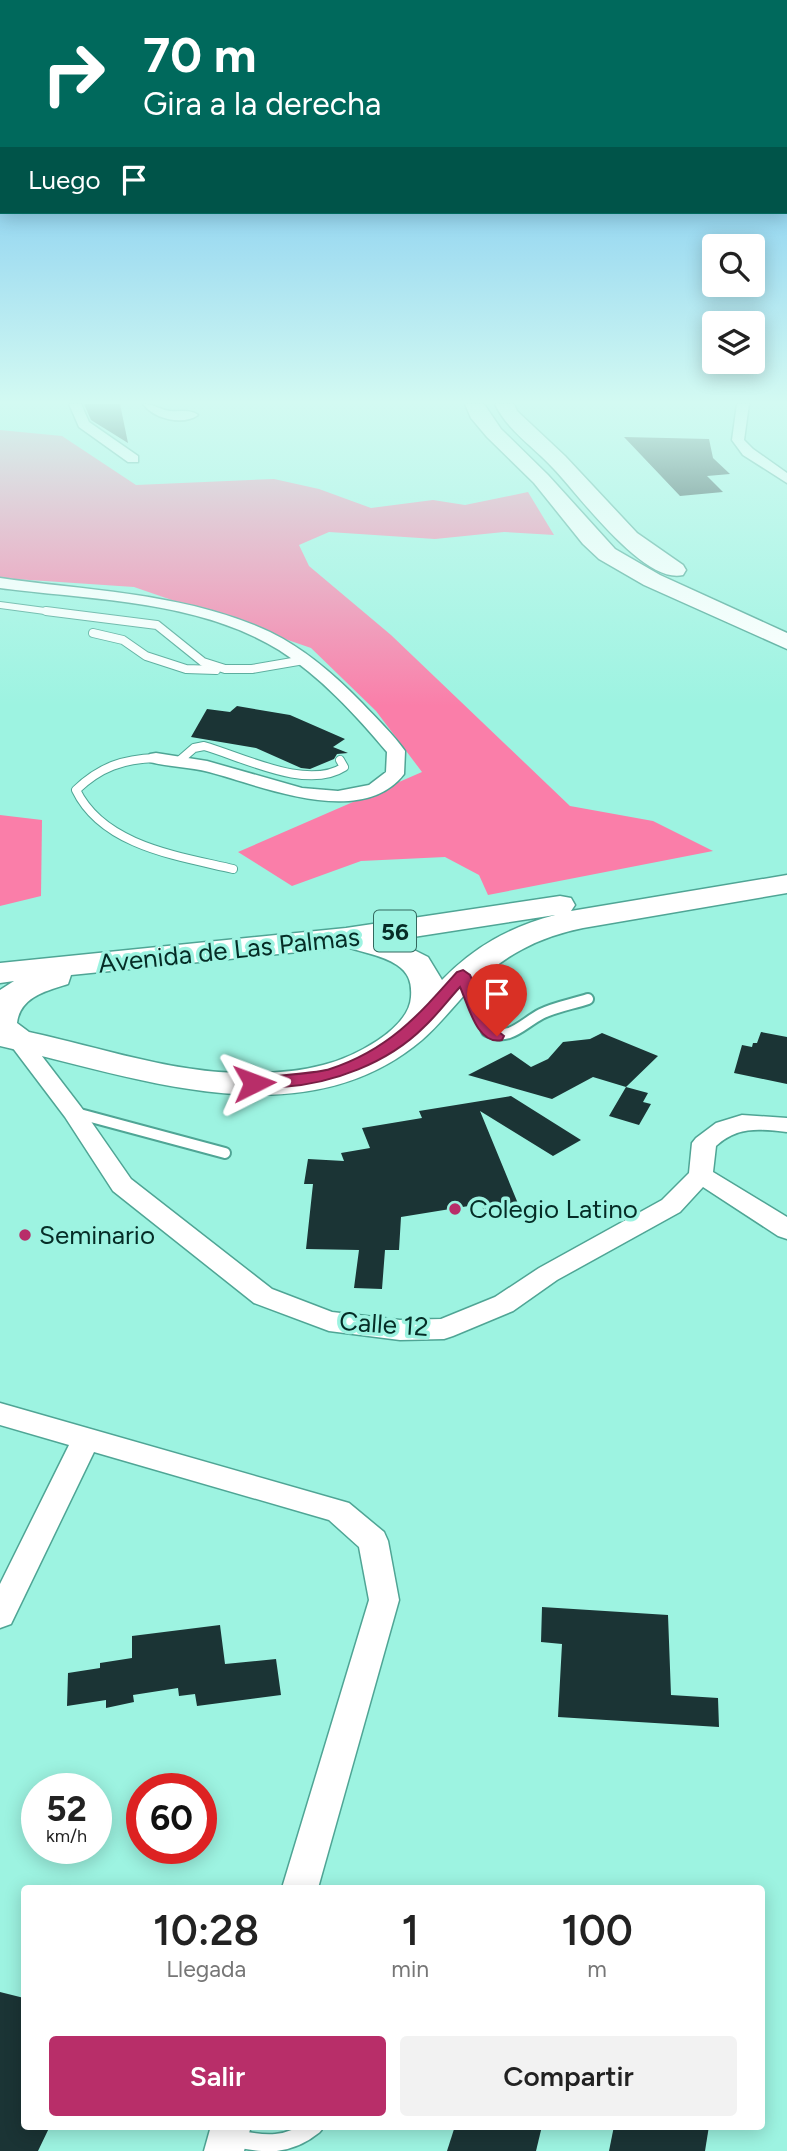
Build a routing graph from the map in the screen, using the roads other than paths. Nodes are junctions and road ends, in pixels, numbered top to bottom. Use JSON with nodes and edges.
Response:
{"nodes":[{"id":1,"x":562,"y":504,"type":"edge"},
{"id":2,"x":597,"y":504,"type":"edge"},
{"id":3,"x":0,"y":583,"type":"edge"},
{"id":4,"x":0,"y":605,"type":"edge"},
{"id":5,"x":787,"y":621,"type":"edge"},
{"id":6,"x":93,"y":634,"type":"dead end"},
{"id":7,"x":787,"y":642,"type":"edge"},
{"id":8,"x":304,"y":660,"type":"junction"},
{"id":9,"x":219,"y":670,"type":"junction"},
{"id":10,"x":156,"y":758,"type":"joint"},
{"id":11,"x":340,"y":760,"type":"dead end"},
{"id":12,"x":179,"y":761,"type":"junction"},
{"id":13,"x":787,"y":862,"type":"edge"},
{"id":14,"x":233,"y":869,"type":"dead end"},
{"id":15,"x":787,"y":884,"type":"edge"},
{"id":16,"x":346,"y":939,"type":"junction"},
{"id":17,"x":93,"y":965,"type":"junction"},
{"id":18,"x":0,"y":973,"type":"edge"},
{"id":19,"x":463,"y":975,"type":"junction"},
{"id":20,"x":588,"y":999,"type":"dead end"},
{"id":21,"x":418,"y":1025,"type":"junction"},
{"id":22,"x":8,"y":1038,"type":"edge"},
{"id":23,"x":73,"y":1112,"type":"junction"},
{"id":24,"x":787,"y":1125,"type":"edge"},
{"id":25,"x":225,"y":1153,"type":"dead end"},
{"id":26,"x":701,"y":1175,"type":"junction"},
{"id":27,"x":787,"y":1230,"type":"edge"},
{"id":28,"x":0,"y":1414,"type":"edge"},
{"id":29,"x":86,"y":1439,"type":"junction"},
{"id":30,"x":0,"y":1615,"type":"edge"},
{"id":31,"x":301,"y":1885,"type":"edge"},
{"id":32,"x":310,"y":2130,"type":"edge"},
{"id":33,"x":228,"y":2138,"type":"edge"}],
"edges":[{"from":1,"to":7,"type":"main road"},
{"from":2,"to":5,"type":"main road"},
{"from":3,"to":8,"type":"street"},
{"from":4,"to":9,"type":"lane"},
{"from":6,"to":9,"type":"lane"},
{"from":8,"to":9,"type":"lane"},
{"from":8,"to":12,"type":"street"},
{"from":10,"to":12,"type":"street"},
{"from":10,"to":14,"type":"lane"},
{"from":11,"to":12,"type":"lane"},
{"from":13,"to":16,"type":"main road","name":"Avenida de Las Palmas","number":"56"},
{"from":15,"to":19,"type":"main road"},
{"from":16,"to":17,"type":"main road","name":"Avenida de Las Palmas","number":"56"},
{"from":16,"to":21,"type":"main road"},
{"from":17,"to":18,"type":"main road","name":"Avenida de Las Palmas","number":"56"},
{"from":17,"to":22,"type":"main road"},
{"from":19,"to":20,"type":"lane"},
{"from":19,"to":21,"type":"main road"},
{"from":21,"to":22,"type":"main road"},
{"from":22,"to":23,"type":"street","name":"Calle 12"},
{"from":23,"to":25,"type":"lane"},
{"from":23,"to":26,"type":"street","name":"Calle 12"},
{"from":24,"to":26,"type":"street"},
{"from":26,"to":27,"type":"street"},
{"from":28,"to":29,"type":"street"},
{"from":29,"to":30,"type":"street"},
{"from":29,"to":31,"type":"street"},
{"from":32,"to":33,"type":"lane"}]}
